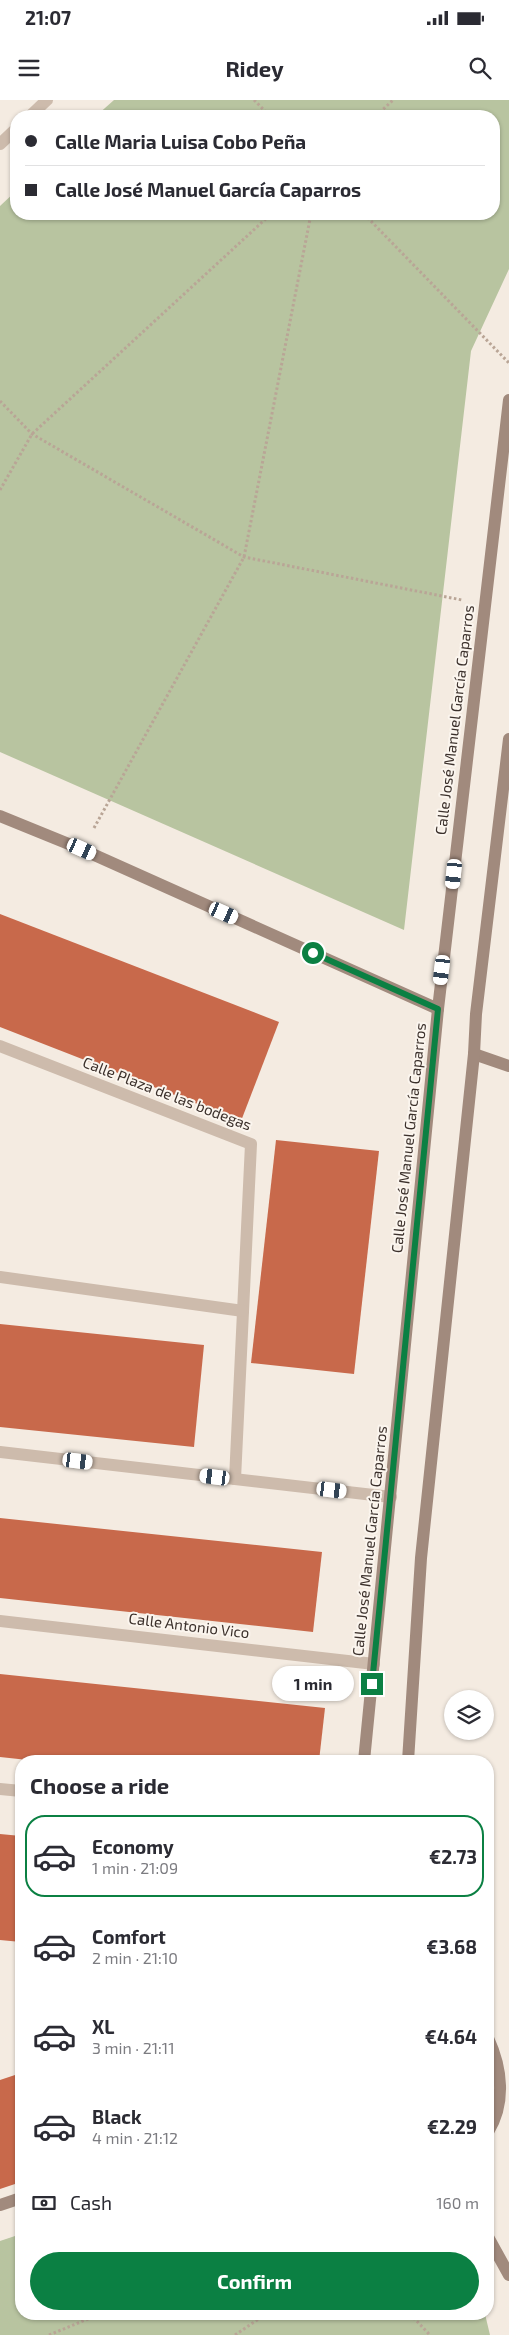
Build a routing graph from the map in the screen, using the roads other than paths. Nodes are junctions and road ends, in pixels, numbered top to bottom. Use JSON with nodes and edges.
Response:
{"nodes":[{"id":1,"x":47,"y":100,"type":"edge"},
{"id":2,"x":36,"y":110,"type":"edge"},
{"id":3,"x":10,"y":135,"type":"edge"},
{"id":4,"x":0,"y":144,"type":"edge"},
{"id":5,"x":509,"y":400,"type":"edge"},
{"id":6,"x":509,"y":739,"type":"edge"},
{"id":7,"x":0,"y":816,"type":"edge"},
{"id":8,"x":438,"y":1009,"type":"junction"},
{"id":9,"x":0,"y":1046,"type":"edge"},
{"id":10,"x":474,"y":1054,"type":"junction"},
{"id":11,"x":509,"y":1066,"type":"edge"},
{"id":12,"x":0,"y":1277,"type":"edge"},
{"id":13,"x":243,"y":1311,"type":"junction"},
{"id":14,"x":0,"y":1452,"type":"edge"},
{"id":15,"x":235,"y":1479,"type":"junction"},
{"id":16,"x":391,"y":1497,"type":"junction"},
{"id":17,"x":0,"y":1620,"type":"edge"},
{"id":18,"x":374,"y":1664,"type":"junction"},
{"id":19,"x":365,"y":1755,"type":"edge"},
{"id":20,"x":408,"y":1755,"type":"edge"},
{"id":21,"x":0,"y":1789,"type":"edge"},
{"id":22,"x":15,"y":1790,"type":"edge"},
{"id":23,"x":494,"y":2051,"type":"edge"},
{"id":24,"x":494,"y":2122,"type":"edge"},
{"id":25,"x":15,"y":2200,"type":"edge"},
{"id":26,"x":0,"y":2205,"type":"edge"},
{"id":27,"x":494,"y":2247,"type":"edge"},
{"id":28,"x":509,"y":2275,"type":"edge"}],
"edges":[{"from":1,"to":2,"type":"street"},
{"from":3,"to":4,"type":"street"},
{"from":5,"to":8,"type":"street","name":"Calle José Manuel García Caparros"},
{"from":6,"to":10,"type":"street"},
{"from":7,"to":8,"type":"street"},
{"from":8,"to":16,"type":"street","name":"Calle José Manuel García Caparros"},
{"from":9,"to":13,"type":"street","name":"Calle Plaza de las bodegas"},
{"from":10,"to":11,"type":"street"},
{"from":10,"to":20,"type":"street"},
{"from":12,"to":13,"type":"street"},
{"from":13,"to":15,"type":"street","name":"Calle Plaza de las bodegas"},
{"from":14,"to":15,"type":"street"},
{"from":15,"to":16,"type":"street"},
{"from":16,"to":18,"type":"street","name":"Calle José Manuel García Caparros"},
{"from":17,"to":18,"type":"street","name":"Calle Antonio Vico"},
{"from":18,"to":19,"type":"street","name":"Calle José Manuel García Caparros"},
{"from":21,"to":22,"type":"street"},
{"from":23,"to":24,"type":"street"},
{"from":25,"to":26,"type":"street"},
{"from":27,"to":28,"type":"street"}]}
